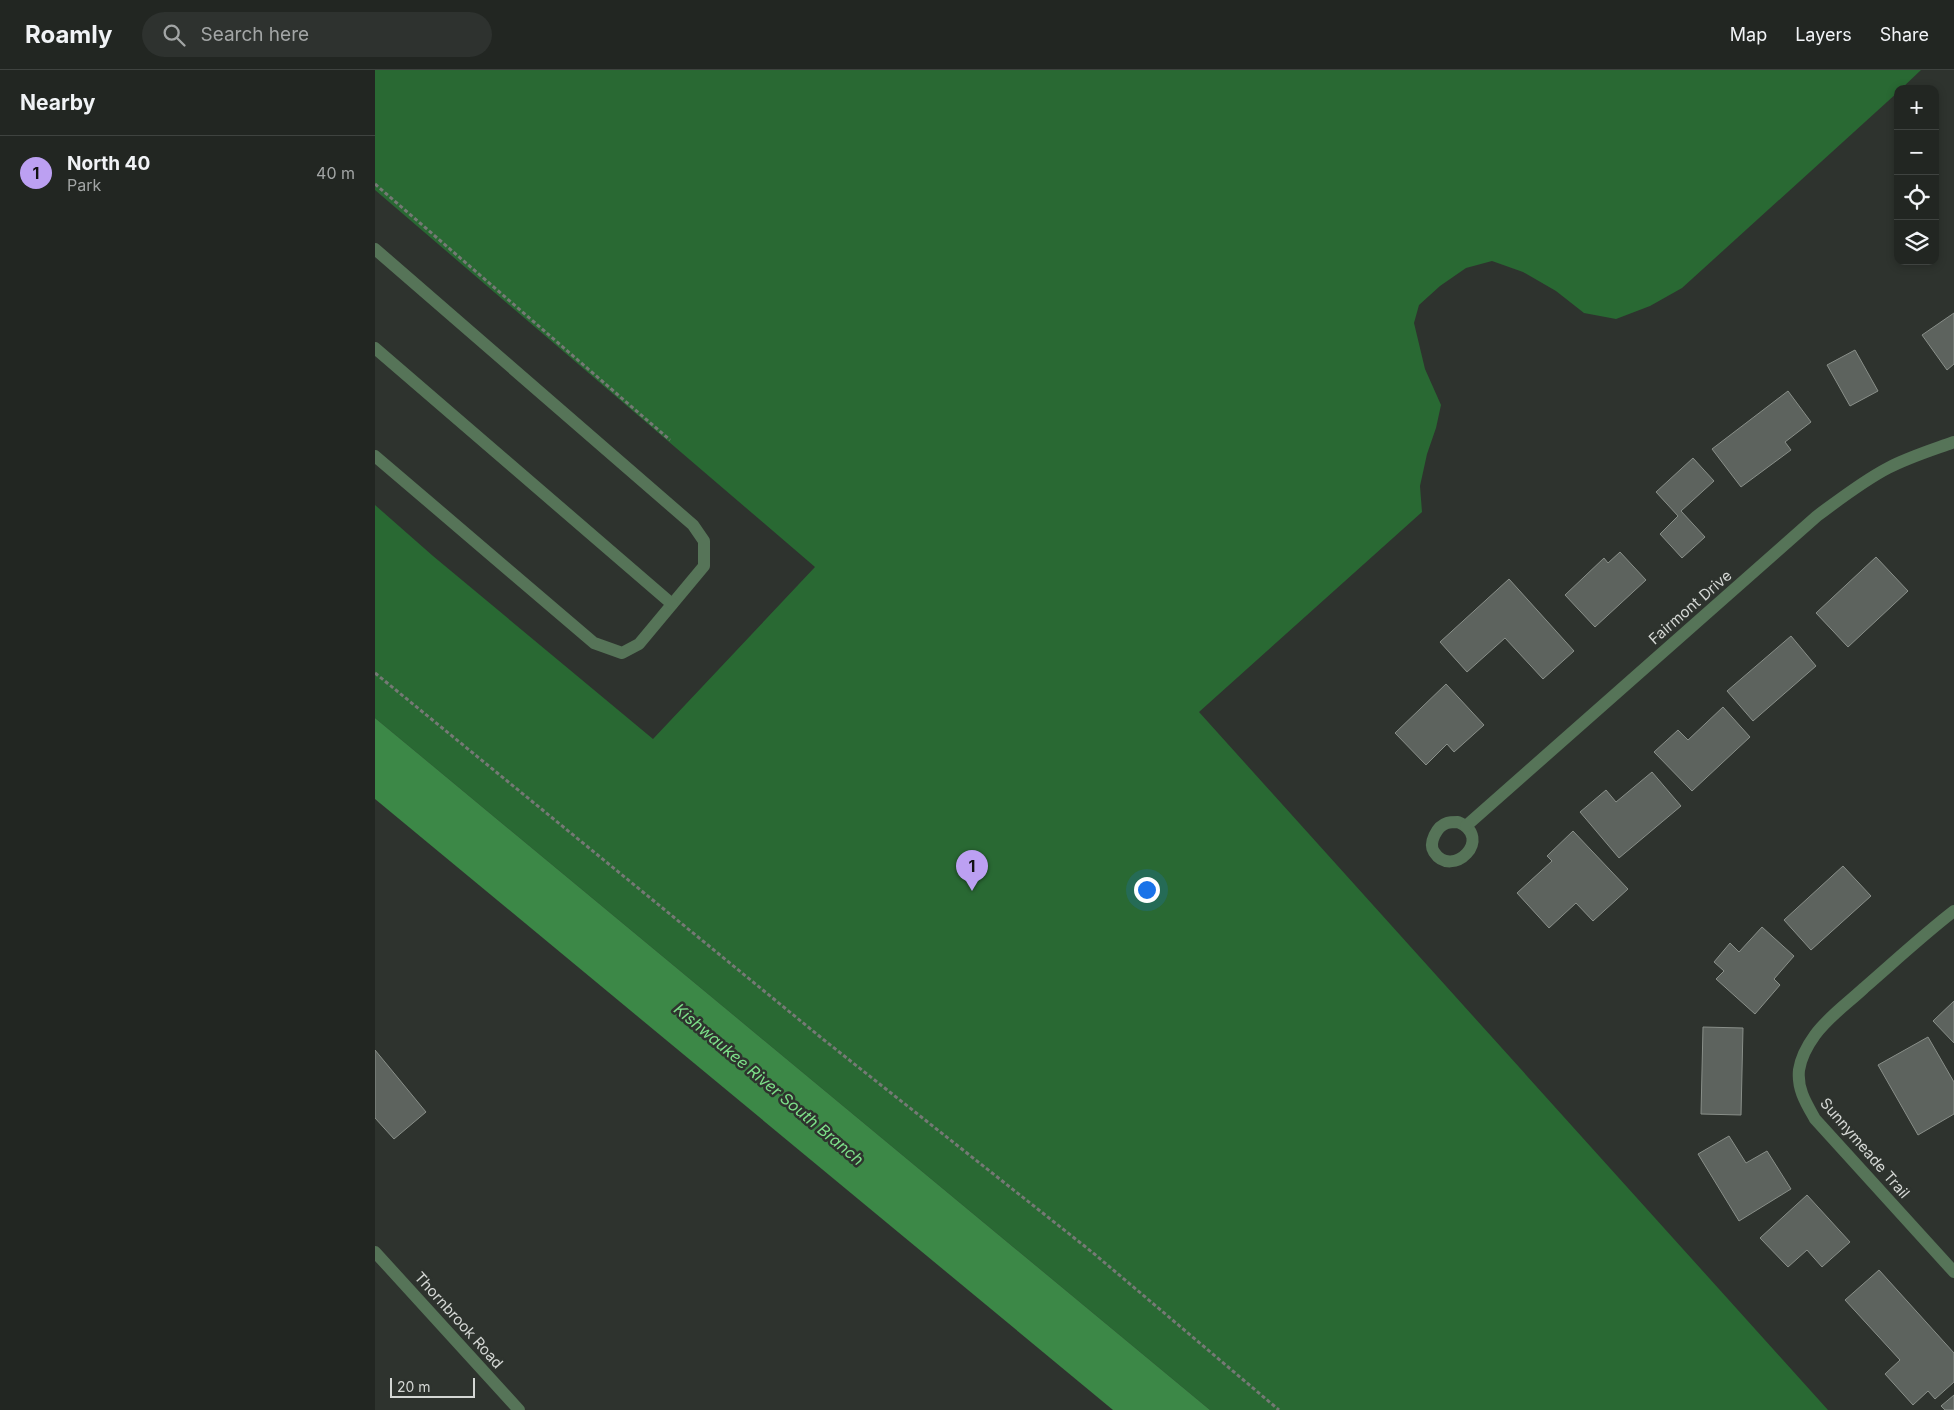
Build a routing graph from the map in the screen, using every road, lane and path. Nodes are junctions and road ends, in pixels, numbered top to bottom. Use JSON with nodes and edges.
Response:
{"nodes":[{"id":1,"x":375,"y":184,"type":"edge"},
{"id":2,"x":375,"y":249,"type":"edge"},
{"id":3,"x":375,"y":348,"type":"edge"},
{"id":4,"x":670,"y":440,"type":"dead end"},
{"id":5,"x":1954,"y":442,"type":"edge"},
{"id":6,"x":375,"y":456,"type":"edge"},
{"id":7,"x":672,"y":604,"type":"junction"},
{"id":8,"x":375,"y":673,"type":"edge"},
{"id":9,"x":1466,"y":826,"type":"dead end"},
{"id":10,"x":1954,"y":911,"type":"edge"},
{"id":11,"x":375,"y":1252,"type":"edge"},
{"id":12,"x":1954,"y":1272,"type":"edge"},
{"id":13,"x":519,"y":1410,"type":"edge"},
{"id":14,"x":1279,"y":1410,"type":"edge"}],
"edges":[{"from":1,"to":4,"type":"path"},
{"from":2,"to":7,"type":"street"},
{"from":3,"to":7,"type":"street"},
{"from":5,"to":9,"type":"street","name":"Fairmont Drive"},
{"from":6,"to":7,"type":"street"},
{"from":8,"to":14,"type":"path"},
{"from":10,"to":12,"type":"street","name":"Sunnymeade Trail"},
{"from":11,"to":13,"type":"street","name":"Thornbrook Road"}]}
